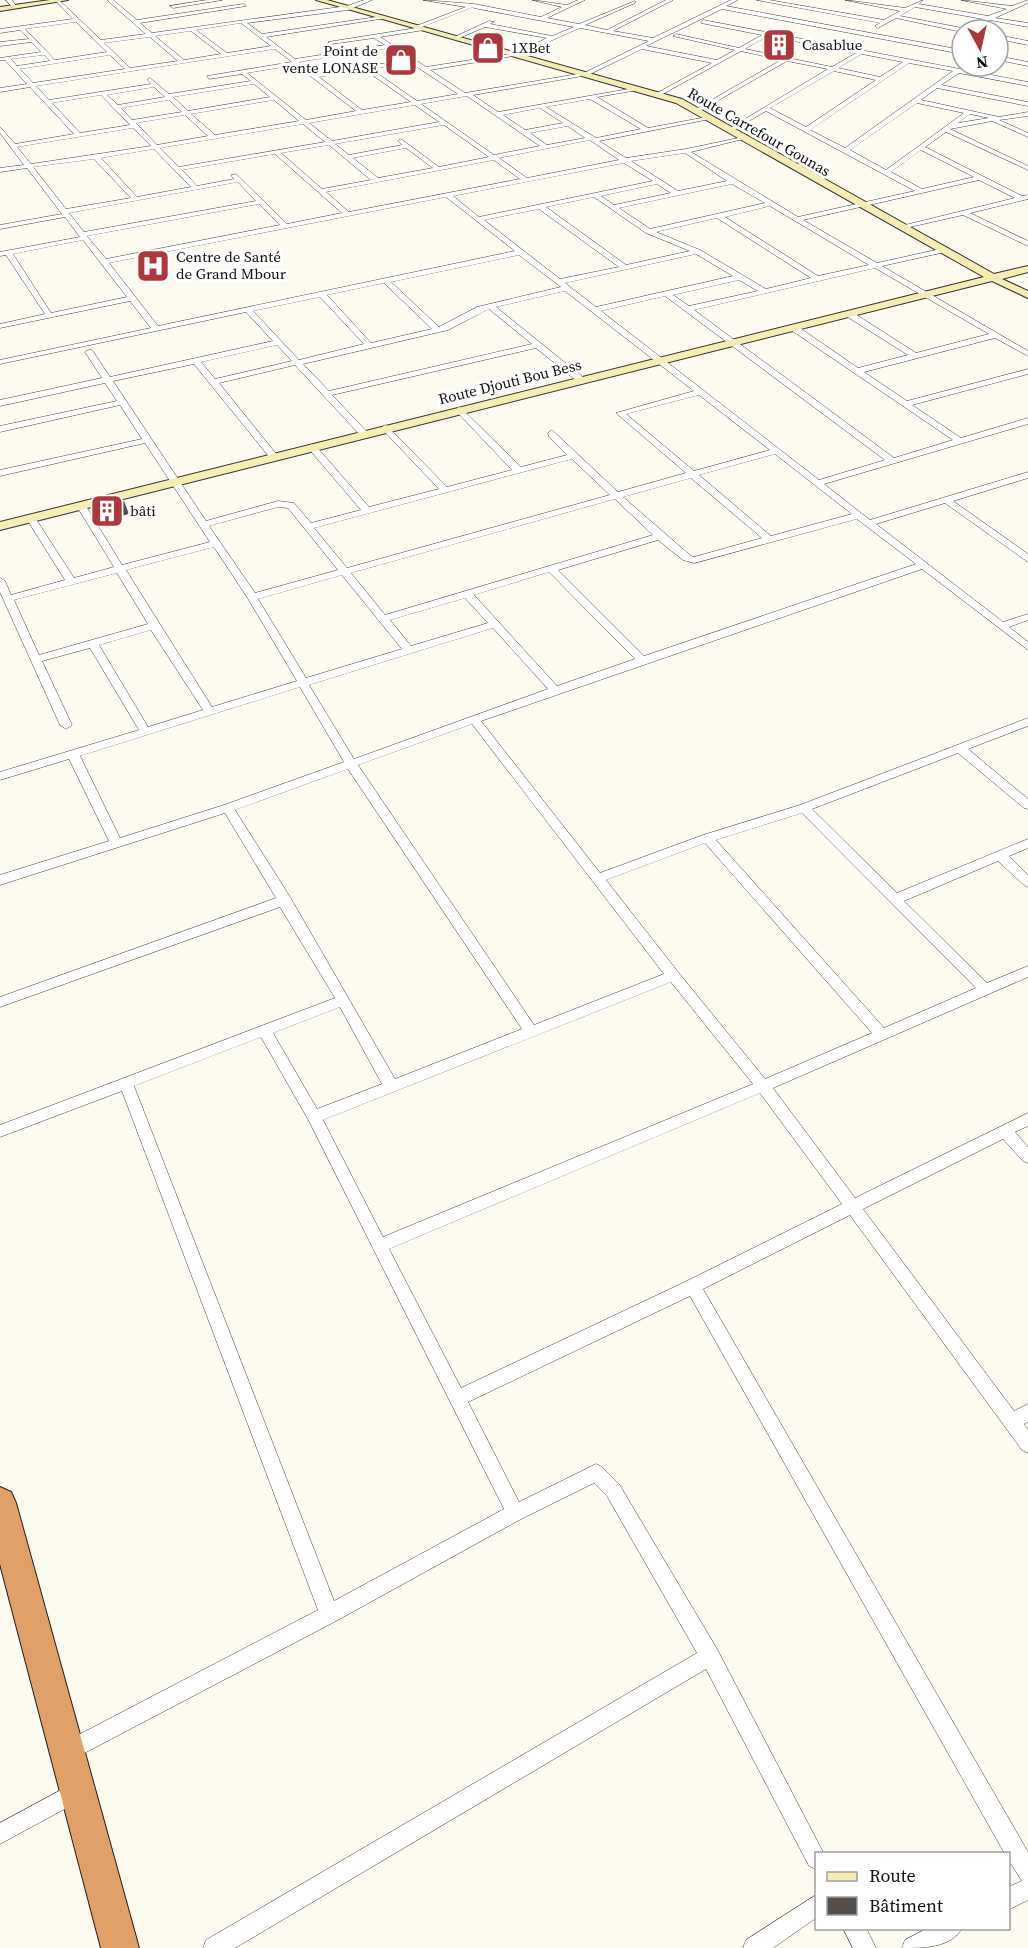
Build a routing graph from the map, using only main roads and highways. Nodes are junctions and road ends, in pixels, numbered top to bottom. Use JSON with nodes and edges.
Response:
{"nodes":[{"id":1,"x":319,"y":0,"type":"edge"},
{"id":2,"x":61,"y":1,"type":"edge"},
{"id":3,"x":0,"y":9,"type":"edge"},
{"id":4,"x":1028,"y":269,"type":"edge"},
{"id":5,"x":993,"y":278,"type":"junction"},
{"id":6,"x":1028,"y":295,"type":"edge"},
{"id":7,"x":0,"y":526,"type":"edge"},
{"id":8,"x":0,"y":1503,"type":"edge"},
{"id":9,"x":120,"y":1948,"type":"edge"}],
"edges":[{"from":1,"to":5,"type":"main road","name":"Route Carrefour Gounas"},
{"from":2,"to":3,"type":"main road"},
{"from":4,"to":5,"type":"main road","name":"Route Djouti Bou Bess"},
{"from":5,"to":6,"type":"main road","name":"Route Carrefour Gounas"},
{"from":5,"to":7,"type":"main road","name":"Route Djouti Bou Bess"},
{"from":8,"to":9,"type":"highway"}]}
